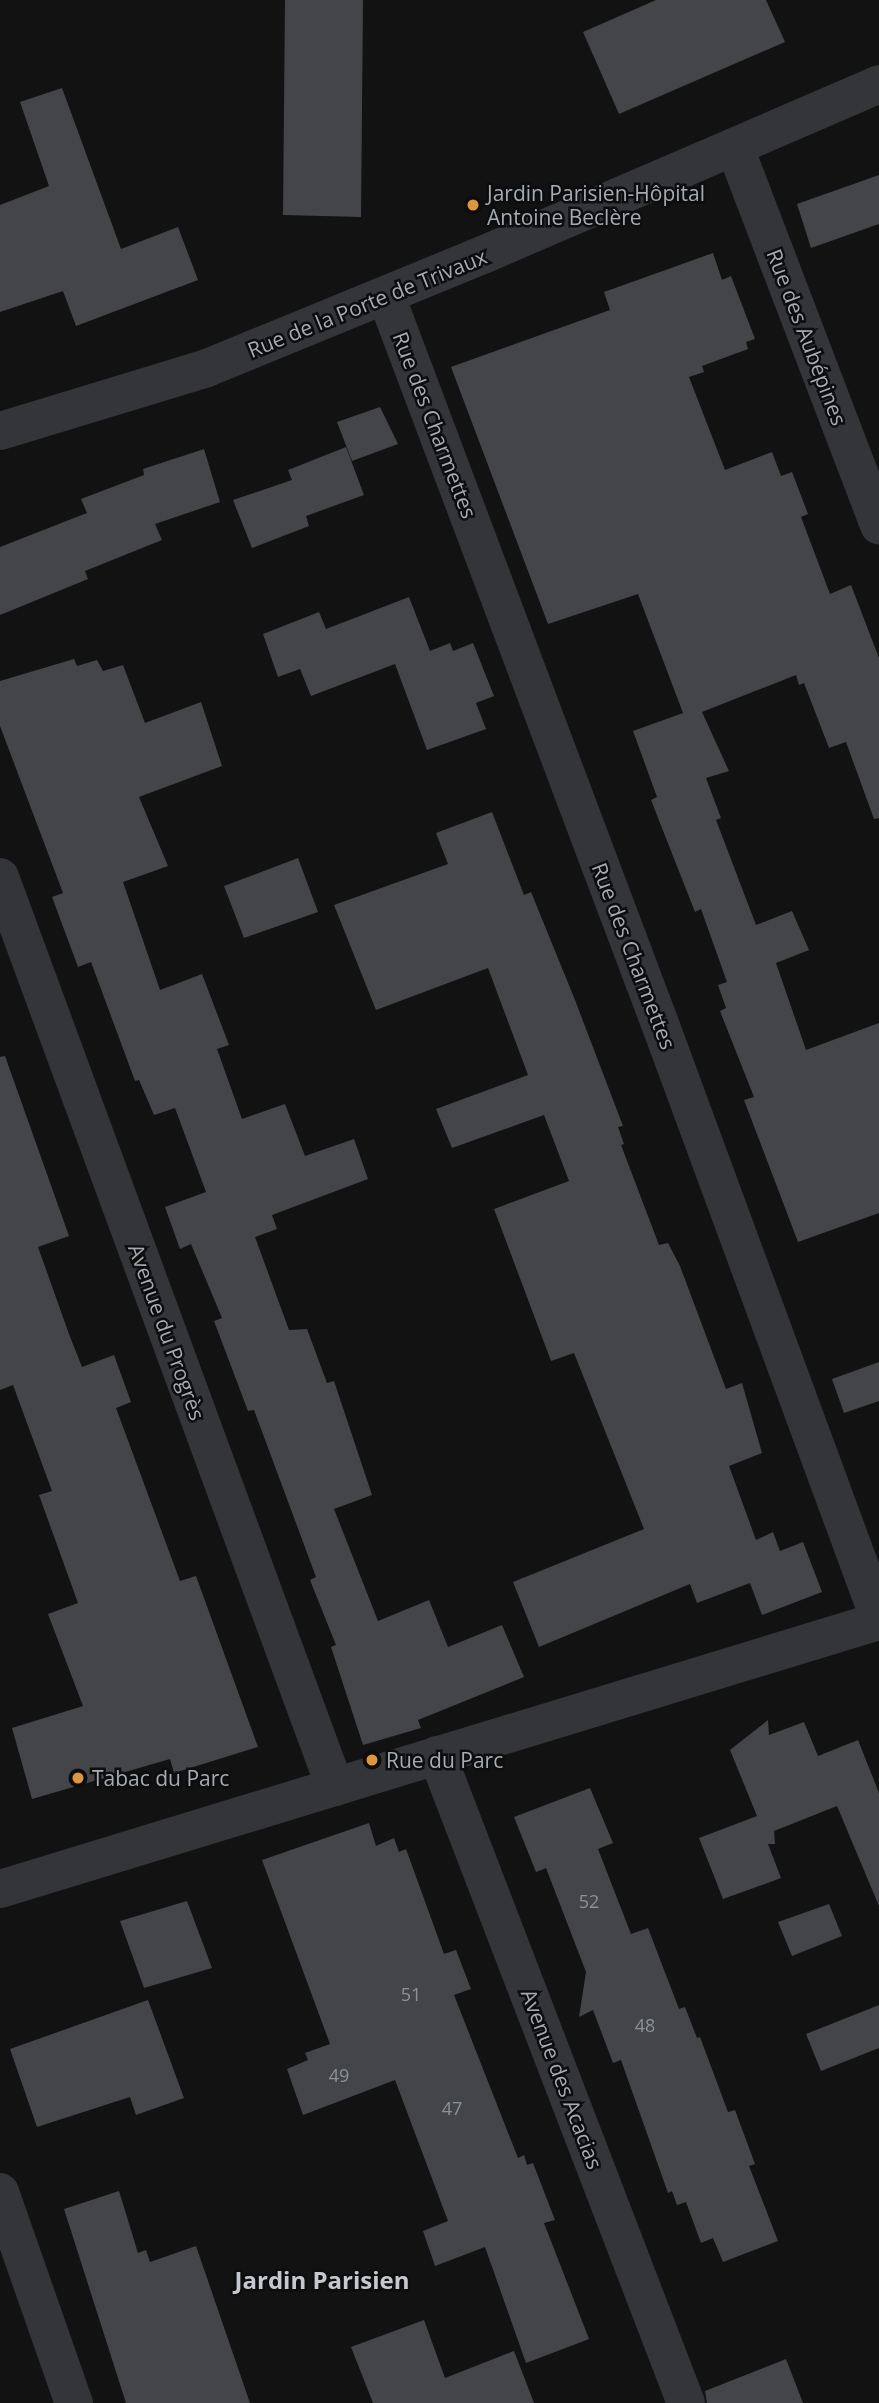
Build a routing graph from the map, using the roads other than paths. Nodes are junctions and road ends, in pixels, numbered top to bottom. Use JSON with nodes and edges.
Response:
{"nodes":[{"id":1,"x":879,"y":84,"type":"edge"},
{"id":2,"x":735,"y":148,"type":"junction"},
{"id":3,"x":386,"y":296,"type":"junction"},
{"id":4,"x":0,"y":431,"type":"edge"},
{"id":5,"x":879,"y":526,"type":"edge"},
{"id":6,"x":0,"y":877,"type":"edge"},
{"id":7,"x":879,"y":1619,"type":"edge"},
{"id":8,"x":437,"y":1755,"type":"junction"},
{"id":9,"x":335,"y":1787,"type":"junction"},
{"id":10,"x":0,"y":1889,"type":"edge"},
{"id":11,"x":0,"y":2192,"type":"edge"},
{"id":12,"x":74,"y":2403,"type":"edge"},
{"id":13,"x":686,"y":2403,"type":"edge"}],
"edges":[{"from":1,"to":2,"type":"street","name":"Rue de la Porte de Trivaux"},
{"from":2,"to":3,"type":"street","name":"Rue de la Porte de Trivaux"},
{"from":2,"to":5,"type":"street","name":"Rue des Aubépines"},
{"from":3,"to":4,"type":"street","name":"Rue de la Porte de Trivaux"},
{"from":3,"to":7,"type":"street","name":"Rue des Charmettes"},
{"from":6,"to":9,"type":"street","name":"Avenue du Progrès"},
{"from":7,"to":8,"type":"street"},
{"from":8,"to":9,"type":"street"},
{"from":8,"to":13,"type":"street","name":"Avenue des Acacias"},
{"from":9,"to":10,"type":"street"},
{"from":11,"to":12,"type":"street"}]}
